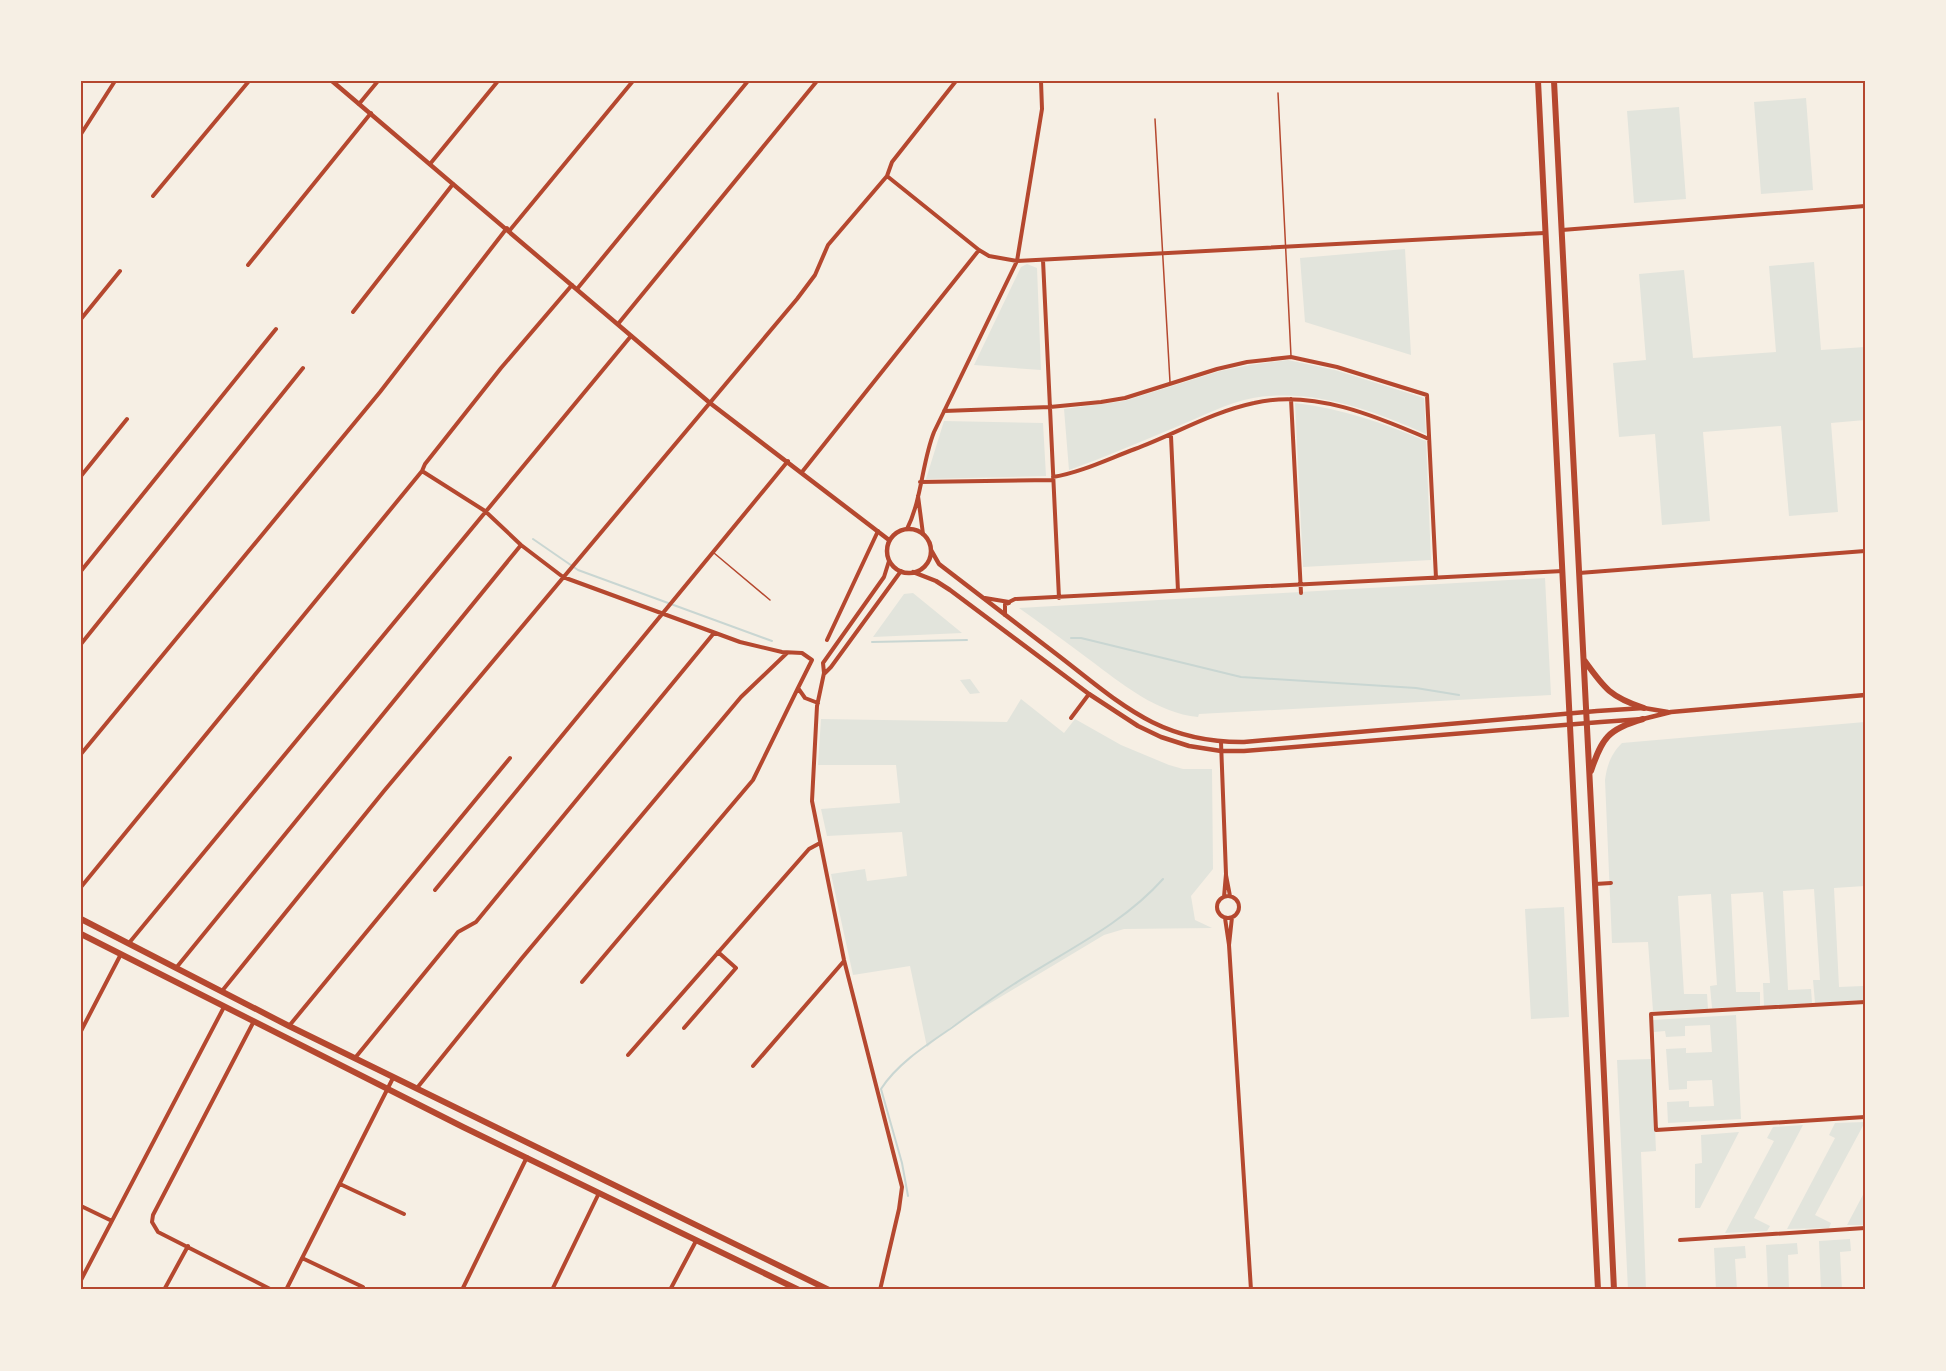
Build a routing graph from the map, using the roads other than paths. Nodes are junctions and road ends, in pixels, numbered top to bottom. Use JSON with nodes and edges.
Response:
{"nodes":[{"id":1,"x":116,"y":81,"type":"edge"},
{"id":2,"x":249,"y":81,"type":"edge"},
{"id":3,"x":332,"y":81,"type":"edge"},
{"id":4,"x":378,"y":81,"type":"edge"},
{"id":5,"x":498,"y":81,"type":"edge"},
{"id":6,"x":633,"y":81,"type":"edge"},
{"id":7,"x":748,"y":81,"type":"edge"},
{"id":8,"x":818,"y":81,"type":"edge"},
{"id":9,"x":956,"y":81,"type":"edge"},
{"id":10,"x":1041,"y":81,"type":"edge"},
{"id":11,"x":1538,"y":81,"type":"edge"},
{"id":12,"x":1556,"y":81,"type":"edge"},
{"id":13,"x":1278,"y":93,"type":"dead end"},
{"id":14,"x":359,"y":104,"type":"junction"},
{"id":15,"x":371,"y":113,"type":"junction"},
{"id":16,"x":1155,"y":119,"type":"dead end"},
{"id":17,"x":81,"y":134,"type":"edge"},
{"id":18,"x":430,"y":164,"type":"junction"},
{"id":19,"x":887,"y":176,"type":"junction"},
{"id":20,"x":453,"y":184,"type":"junction"},
{"id":21,"x":153,"y":196,"type":"dead end"},
{"id":22,"x":1865,"y":206,"type":"edge"},
{"id":23,"x":508,"y":229,"type":"junction"},
{"id":24,"x":1562,"y":230,"type":"junction"},
{"id":25,"x":1546,"y":232,"type":"junction"},
{"id":26,"x":1285,"y":247,"type":"junction"},
{"id":27,"x":979,"y":250,"type":"junction"},
{"id":28,"x":1162,"y":254,"type":"junction"},
{"id":29,"x":1043,"y":260,"type":"junction"},
{"id":30,"x":1017,"y":261,"type":"junction"},
{"id":31,"x":248,"y":265,"type":"dead end"},
{"id":32,"x":120,"y":271,"type":"dead end"},
{"id":33,"x":575,"y":287,"type":"junction"},
{"id":34,"x":353,"y":312,"type":"dead end"},
{"id":35,"x":81,"y":319,"type":"edge"},
{"id":36,"x":618,"y":324,"type":"junction"},
{"id":37,"x":276,"y":329,"type":"dead end"},
{"id":38,"x":632,"y":336,"type":"junction"},
{"id":39,"x":1291,"y":357,"type":"junction"},
{"id":40,"x":303,"y":368,"type":"dead end"},
{"id":41,"x":1170,"y":382,"type":"junction"},
{"id":42,"x":1291,"y":399,"type":"junction"},
{"id":43,"x":710,"y":403,"type":"junction"},
{"id":44,"x":1050,"y":407,"type":"junction"},
{"id":45,"x":944,"y":411,"type":"junction"},
{"id":46,"x":127,"y":420,"type":"dead end"},
{"id":47,"x":1171,"y":436,"type":"junction"},
{"id":48,"x":1429,"y":439,"type":"junction"},
{"id":49,"x":788,"y":461,"type":"junction"},
{"id":50,"x":422,"y":471,"type":"junction"},
{"id":51,"x":802,"y":472,"type":"junction"},
{"id":52,"x":81,"y":476,"type":"edge"},
{"id":53,"x":1053,"y":478,"type":"junction"},
{"id":54,"x":920,"y":482,"type":"junction"},
{"id":55,"x":918,"y":493,"type":"junction"},
{"id":56,"x":485,"y":512,"type":"junction"},
{"id":57,"x":907,"y":529,"type":"junction"},
{"id":58,"x":878,"y":531,"type":"junction"},
{"id":59,"x":923,"y":534,"type":"junction"},
{"id":60,"x":889,"y":540,"type":"junction"},
{"id":61,"x":521,"y":545,"type":"junction"},
{"id":62,"x":931,"y":550,"type":"junction"},
{"id":63,"x":1865,"y":551,"type":"edge"},
{"id":64,"x":713,"y":552,"type":"junction"},
{"id":65,"x":889,"y":561,"type":"junction"},
{"id":66,"x":81,"y":571,"type":"edge"},
{"id":67,"x":901,"y":571,"type":"junction"},
{"id":68,"x":1563,"y":571,"type":"junction"},
{"id":69,"x":913,"y":572,"type":"junction"},
{"id":70,"x":1579,"y":573,"type":"junction"},
{"id":71,"x":563,"y":577,"type":"junction"},
{"id":72,"x":1436,"y":578,"type":"junction"},
{"id":73,"x":1301,"y":585,"type":"junction"},
{"id":74,"x":1178,"y":591,"type":"junction"},
{"id":75,"x":1301,"y":592,"type":"dead end"},
{"id":76,"x":981,"y":597,"type":"junction"},
{"id":77,"x":1059,"y":598,"type":"junction"},
{"id":78,"x":770,"y":600,"type":"dead end"},
{"id":79,"x":1009,"y":602,"type":"junction"},
{"id":80,"x":664,"y":613,"type":"junction"},
{"id":81,"x":1005,"y":615,"type":"junction"},
{"id":82,"x":714,"y":633,"type":"junction"},
{"id":83,"x":827,"y":640,"type":"dead end"},
{"id":84,"x":81,"y":644,"type":"edge"},
{"id":85,"x":787,"y":653,"type":"junction"},
{"id":86,"x":1584,"y":660,"type":"junction"},
{"id":87,"x":824,"y":673,"type":"junction"},
{"id":88,"x":798,"y":688,"type":"junction"},
{"id":89,"x":1089,"y":694,"type":"junction"},
{"id":90,"x":1865,"y":695,"type":"edge"},
{"id":91,"x":818,"y":703,"type":"junction"},
{"id":92,"x":1644,"y":708,"type":"junction"},
{"id":93,"x":1586,"y":712,"type":"junction"},
{"id":94,"x":1671,"y":712,"type":"junction"},
{"id":95,"x":1570,"y":713,"type":"junction"},
{"id":96,"x":1071,"y":718,"type":"dead end"},
{"id":97,"x":1642,"y":719,"type":"junction"},
{"id":98,"x":1587,"y":723,"type":"junction"},
{"id":99,"x":1571,"y":724,"type":"junction"},
{"id":100,"x":1221,"y":742,"type":"junction"},
{"id":101,"x":1221,"y":751,"type":"junction"},
{"id":102,"x":81,"y":754,"type":"edge"},
{"id":103,"x":510,"y":758,"type":"dead end"},
{"id":104,"x":1590,"y":774,"type":"junction"},
{"id":105,"x":819,"y":843,"type":"junction"},
{"id":106,"x":1226,"y":874,"type":"junction"},
{"id":107,"x":1595,"y":884,"type":"junction"},
{"id":108,"x":1611,"y":884,"type":"dead end"},
{"id":109,"x":81,"y":887,"type":"edge"},
{"id":110,"x":435,"y":890,"type":"dead end"},
{"id":111,"x":1230,"y":896,"type":"junction"},
{"id":112,"x":1224,"y":897,"type":"junction"},
{"id":113,"x":1232,"y":917,"type":"junction"},
{"id":114,"x":1225,"y":918,"type":"junction"},
{"id":115,"x":81,"y":919,"type":"edge"},
{"id":116,"x":81,"y":934,"type":"edge"},
{"id":117,"x":129,"y":944,"type":"junction"},
{"id":118,"x":1229,"y":945,"type":"junction"},
{"id":119,"x":718,"y":952,"type":"junction"},
{"id":120,"x":121,"y":954,"type":"junction"},
{"id":121,"x":844,"y":960,"type":"junction"},
{"id":122,"x":176,"y":968,"type":"junction"},
{"id":123,"x":582,"y":982,"type":"dead end"},
{"id":124,"x":222,"y":991,"type":"junction"},
{"id":125,"x":1865,"y":1002,"type":"edge"},
{"id":126,"x":224,"y":1007,"type":"junction"},
{"id":127,"x":254,"y":1021,"type":"junction"},
{"id":128,"x":289,"y":1026,"type":"junction"},
{"id":129,"x":684,"y":1028,"type":"dead end"},
{"id":130,"x":81,"y":1031,"type":"edge"},
{"id":131,"x":628,"y":1055,"type":"dead end"},
{"id":132,"x":355,"y":1058,"type":"junction"},
{"id":133,"x":1603,"y":1065,"type":"junction"},
{"id":134,"x":753,"y":1066,"type":"dead end"},
{"id":135,"x":1587,"y":1066,"type":"junction"},
{"id":136,"x":394,"y":1077,"type":"junction"},
{"id":137,"x":388,"y":1088,"type":"junction"},
{"id":138,"x":417,"y":1088,"type":"junction"},
{"id":139,"x":1865,"y":1117,"type":"edge"},
{"id":140,"x":527,"y":1157,"type":"junction"},
{"id":141,"x":340,"y":1184,"type":"junction"},
{"id":142,"x":599,"y":1192,"type":"junction"},
{"id":143,"x":81,"y":1206,"type":"edge"},
{"id":144,"x":404,"y":1214,"type":"dead end"},
{"id":145,"x":112,"y":1221,"type":"junction"},
{"id":146,"x":1865,"y":1228,"type":"edge"},
{"id":147,"x":697,"y":1240,"type":"junction"},
{"id":148,"x":1680,"y":1240,"type":"dead end"},
{"id":149,"x":188,"y":1246,"type":"junction"},
{"id":150,"x":302,"y":1258,"type":"junction"},
{"id":151,"x":81,"y":1280,"type":"edge"},
{"id":152,"x":363,"y":1287,"type":"dead end"},
{"id":153,"x":165,"y":1290,"type":"edge"},
{"id":154,"x":272,"y":1290,"type":"edge"},
{"id":155,"x":286,"y":1290,"type":"edge"},
{"id":156,"x":462,"y":1290,"type":"edge"},
{"id":157,"x":552,"y":1290,"type":"edge"},
{"id":158,"x":670,"y":1290,"type":"edge"},
{"id":159,"x":799,"y":1290,"type":"edge"},
{"id":160,"x":829,"y":1290,"type":"edge"},
{"id":161,"x":880,"y":1290,"type":"edge"},
{"id":162,"x":1251,"y":1290,"type":"edge"},
{"id":163,"x":1598,"y":1290,"type":"edge"},
{"id":164,"x":1614,"y":1290,"type":"edge"}],
"edges":[{"from":1,"to":17,"type":"street"},
{"from":2,"to":21,"type":"street"},
{"from":3,"to":14,"type":"street"},
{"from":4,"to":14,"type":"street"},
{"from":5,"to":18,"type":"street"},
{"from":6,"to":23,"type":"street"},
{"from":7,"to":33,"type":"street"},
{"from":8,"to":36,"type":"street"},
{"from":9,"to":19,"type":"street"},
{"from":10,"to":30,"type":"street"},
{"from":11,"to":25,"type":"main road"},
{"from":12,"to":24,"type":"main road"},
{"from":13,"to":26,"type":"lane"},
{"from":14,"to":15,"type":"street"},
{"from":15,"to":18,"type":"street"},
{"from":15,"to":31,"type":"street"},
{"from":16,"to":28,"type":"lane"},
{"from":18,"to":20,"type":"street"},
{"from":19,"to":27,"type":"street"},
{"from":19,"to":43,"type":"street"},
{"from":20,"to":23,"type":"street"},
{"from":20,"to":34,"type":"street"},
{"from":22,"to":24,"type":"street"},
{"from":23,"to":33,"type":"street"},
{"from":23,"to":102,"type":"street"},
{"from":24,"to":70,"type":"main road"},
{"from":25,"to":26,"type":"street"},
{"from":25,"to":68,"type":"main road"},
{"from":26,"to":28,"type":"street"},
{"from":26,"to":39,"type":"lane"},
{"from":27,"to":30,"type":"street"},
{"from":27,"to":51,"type":"street"},
{"from":28,"to":29,"type":"street"},
{"from":28,"to":41,"type":"lane"},
{"from":29,"to":30,"type":"street"},
{"from":29,"to":44,"type":"street"},
{"from":30,"to":45,"type":"street"},
{"from":32,"to":35,"type":"street"},
{"from":33,"to":36,"type":"street"},
{"from":33,"to":50,"type":"street"},
{"from":36,"to":38,"type":"street"},
{"from":37,"to":66,"type":"street"},
{"from":38,"to":43,"type":"street"},
{"from":38,"to":56,"type":"street"},
{"from":39,"to":41,"type":"street"},
{"from":39,"to":48,"type":"street"},
{"from":40,"to":84,"type":"street"},
{"from":41,"to":44,"type":"street"},
{"from":42,"to":47,"type":"street"},
{"from":42,"to":48,"type":"street"},
{"from":42,"to":73,"type":"street"},
{"from":43,"to":49,"type":"street"},
{"from":43,"to":71,"type":"street"},
{"from":44,"to":45,"type":"street"},
{"from":44,"to":53,"type":"street"},
{"from":45,"to":54,"type":"street"},
{"from":46,"to":52,"type":"street"},
{"from":47,"to":53,"type":"street"},
{"from":47,"to":74,"type":"street"},
{"from":48,"to":72,"type":"street"},
{"from":49,"to":51,"type":"street"},
{"from":49,"to":64,"type":"street"},
{"from":50,"to":56,"type":"street"},
{"from":50,"to":109,"type":"street"},
{"from":51,"to":58,"type":"street"},
{"from":53,"to":54,"type":"street"},
{"from":53,"to":77,"type":"street"},
{"from":54,"to":55,"type":"street"},
{"from":55,"to":57,"type":"street"},
{"from":55,"to":59,"type":"street"},
{"from":56,"to":61,"type":"street"},
{"from":56,"to":117,"type":"street"},
{"from":57,"to":59,"type":"street"},
{"from":57,"to":60,"type":"street"},
{"from":58,"to":60,"type":"street"},
{"from":58,"to":83,"type":"street"},
{"from":59,"to":62,"type":"street"},
{"from":60,"to":65,"type":"street"},
{"from":61,"to":71,"type":"street"},
{"from":61,"to":122,"type":"street"},
{"from":62,"to":69,"type":"street"},
{"from":62,"to":76,"type":"street"},
{"from":63,"to":70,"type":"street"},
{"from":64,"to":78,"type":"lane"},
{"from":64,"to":80,"type":"street"},
{"from":65,"to":67,"type":"street"},
{"from":65,"to":87,"type":"street"},
{"from":67,"to":69,"type":"street"},
{"from":67,"to":87,"type":"street"},
{"from":68,"to":72,"type":"street"},
{"from":68,"to":95,"type":"main road"},
{"from":69,"to":89,"type":"street"},
{"from":70,"to":86,"type":"main road"},
{"from":71,"to":80,"type":"street"},
{"from":71,"to":124,"type":"street"},
{"from":72,"to":73,"type":"street"},
{"from":73,"to":74,"type":"street"},
{"from":73,"to":75,"type":"street"},
{"from":74,"to":77,"type":"street"},
{"from":76,"to":79,"type":"street"},
{"from":76,"to":81,"type":"street"},
{"from":77,"to":79,"type":"street"},
{"from":79,"to":81,"type":"street"},
{"from":80,"to":82,"type":"street"},
{"from":80,"to":110,"type":"street"},
{"from":81,"to":100,"type":"street"},
{"from":82,"to":85,"type":"street"},
{"from":82,"to":132,"type":"street"},
{"from":85,"to":88,"type":"street"},
{"from":85,"to":138,"type":"street"},
{"from":86,"to":92,"type":"main road"},
{"from":86,"to":93,"type":"main road"},
{"from":87,"to":91,"type":"street"},
{"from":88,"to":91,"type":"street"},
{"from":88,"to":123,"type":"street"},
{"from":89,"to":96,"type":"street"},
{"from":89,"to":101,"type":"street"},
{"from":90,"to":94,"type":"street"},
{"from":91,"to":105,"type":"street"},
{"from":92,"to":93,"type":"street"},
{"from":92,"to":94,"type":"street"},
{"from":93,"to":95,"type":"street"},
{"from":93,"to":98,"type":"main road"},
{"from":94,"to":97,"type":"street"},
{"from":95,"to":99,"type":"main road"},
{"from":95,"to":100,"type":"street"},
{"from":97,"to":98,"type":"street"},
{"from":97,"to":104,"type":"main road"},
{"from":98,"to":99,"type":"street"},
{"from":98,"to":104,"type":"main road"},
{"from":99,"to":101,"type":"street"},
{"from":99,"to":135,"type":"main road"},
{"from":100,"to":101,"type":"street"},
{"from":101,"to":106,"type":"street"},
{"from":103,"to":128,"type":"street"},
{"from":104,"to":107,"type":"main road"},
{"from":105,"to":119,"type":"street"},
{"from":105,"to":121,"type":"street"},
{"from":106,"to":111,"type":"street"},
{"from":106,"to":112,"type":"street"},
{"from":107,"to":108,"type":"street"},
{"from":107,"to":133,"type":"main road"},
{"from":111,"to":112,"type":"street"},
{"from":111,"to":113,"type":"street"},
{"from":112,"to":114,"type":"street"},
{"from":113,"to":114,"type":"street"},
{"from":113,"to":118,"type":"street"},
{"from":114,"to":118,"type":"street"},
{"from":115,"to":117,"type":"main road"},
{"from":116,"to":120,"type":"main road"},
{"from":117,"to":122,"type":"main road"},
{"from":118,"to":162,"type":"street"},
{"from":119,"to":129,"type":"street"},
{"from":119,"to":131,"type":"street"},
{"from":120,"to":126,"type":"main road"},
{"from":120,"to":130,"type":"street"},
{"from":121,"to":134,"type":"street"},
{"from":121,"to":161,"type":"street"},
{"from":122,"to":124,"type":"main road"},
{"from":124,"to":128,"type":"main road"},
{"from":125,"to":139,"type":"street"},
{"from":126,"to":127,"type":"main road"},
{"from":126,"to":145,"type":"street"},
{"from":127,"to":137,"type":"main road"},
{"from":127,"to":149,"type":"street"},
{"from":128,"to":132,"type":"main road"},
{"from":132,"to":136,"type":"main road"},
{"from":133,"to":135,"type":"main road"},
{"from":133,"to":164,"type":"main road"},
{"from":135,"to":163,"type":"main road"},
{"from":136,"to":137,"type":"street"},
{"from":136,"to":138,"type":"main road"},
{"from":137,"to":140,"type":"main road"},
{"from":137,"to":141,"type":"street"},
{"from":138,"to":160,"type":"main road"},
{"from":140,"to":142,"type":"main road"},
{"from":140,"to":156,"type":"street"},
{"from":141,"to":144,"type":"street"},
{"from":141,"to":150,"type":"street"},
{"from":142,"to":147,"type":"main road"},
{"from":142,"to":157,"type":"street"},
{"from":143,"to":145,"type":"street"},
{"from":145,"to":151,"type":"street"},
{"from":146,"to":148,"type":"street"},
{"from":147,"to":158,"type":"street"},
{"from":147,"to":159,"type":"main road"},
{"from":149,"to":153,"type":"street"},
{"from":149,"to":154,"type":"street"},
{"from":150,"to":152,"type":"street"},
{"from":150,"to":155,"type":"street"}]}
